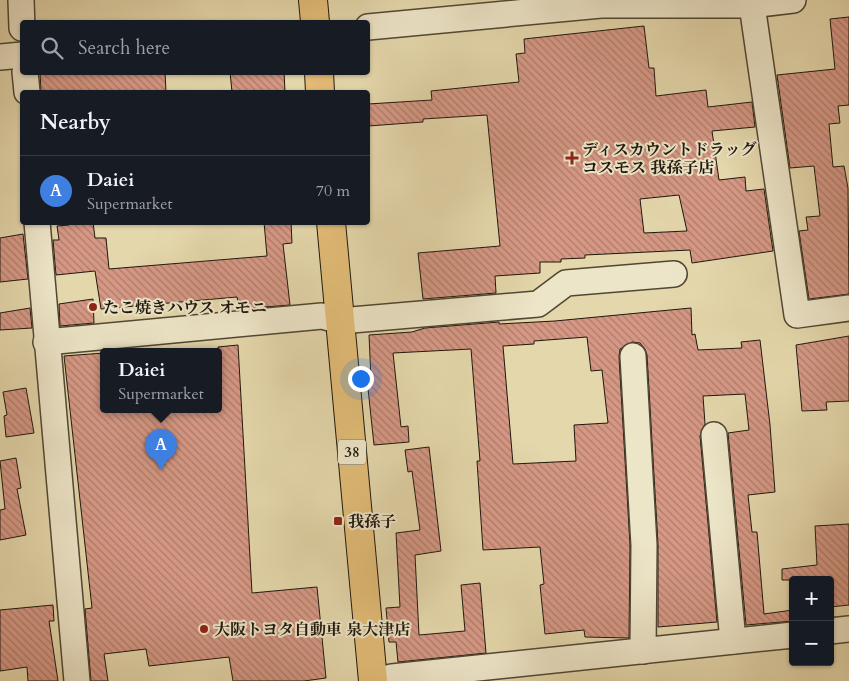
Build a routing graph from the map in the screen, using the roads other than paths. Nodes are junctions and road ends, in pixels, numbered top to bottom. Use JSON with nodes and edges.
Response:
{"nodes":[{"id":1,"x":21,"y":0,"type":"edge"},
{"id":2,"x":312,"y":0,"type":"edge"},
{"id":3,"x":793,"y":0,"type":"edge"},
{"id":4,"x":752,"y":5,"type":"junction"},
{"id":5,"x":22,"y":20,"type":"edge"},
{"id":6,"x":315,"y":20,"type":"edge"},
{"id":7,"x":370,"y":26,"type":"edge"},
{"id":8,"x":20,"y":54,"type":"edge"},
{"id":9,"x":0,"y":57,"type":"edge"},
{"id":10,"x":25,"y":75,"type":"edge"},
{"id":11,"x":319,"y":75,"type":"edge"},
{"id":12,"x":27,"y":90,"type":"edge"},
{"id":13,"x":320,"y":90,"type":"edge"},
{"id":14,"x":36,"y":225,"type":"edge"},
{"id":15,"x":331,"y":225,"type":"edge"},
{"id":16,"x":674,"y":274,"type":"dead end"},
{"id":17,"x":849,"y":308,"type":"edge"},
{"id":18,"x":340,"y":321,"type":"junction"},
{"id":19,"x":46,"y":342,"type":"junction"},
{"id":20,"x":640,"y":369,"type":"dead end"},
{"id":21,"x":714,"y":435,"type":"dead end"},
{"id":22,"x":849,"y":629,"type":"edge"},
{"id":23,"x":834,"y":631,"type":"edge"},
{"id":24,"x":789,"y":635,"type":"edge"},
{"id":25,"x":733,"y":641,"type":"junction"},
{"id":26,"x":643,"y":651,"type":"junction"},
{"id":27,"x":77,"y":681,"type":"edge"},
{"id":28,"x":373,"y":681,"type":"edge"}],
"edges":[{"from":1,"to":5,"type":"street"},
{"from":2,"to":6,"type":"main road"},
{"from":3,"to":4,"type":"street"},
{"from":4,"to":7,"type":"street"},
{"from":4,"to":17,"type":"street"},
{"from":8,"to":9,"type":"street"},
{"from":10,"to":12,"type":"street"},
{"from":11,"to":13,"type":"main road"},
{"from":14,"to":19,"type":"street"},
{"from":15,"to":18,"type":"main road","number":"38"},
{"from":16,"to":18,"type":"street"},
{"from":18,"to":19,"type":"street"},
{"from":18,"to":28,"type":"main road","number":"38"},
{"from":19,"to":27,"type":"street"},
{"from":20,"to":26,"type":"street"},
{"from":21,"to":25,"type":"street"},
{"from":22,"to":23,"type":"street"},
{"from":24,"to":25,"type":"street"},
{"from":25,"to":26,"type":"street"},
{"from":26,"to":28,"type":"street"}]}
